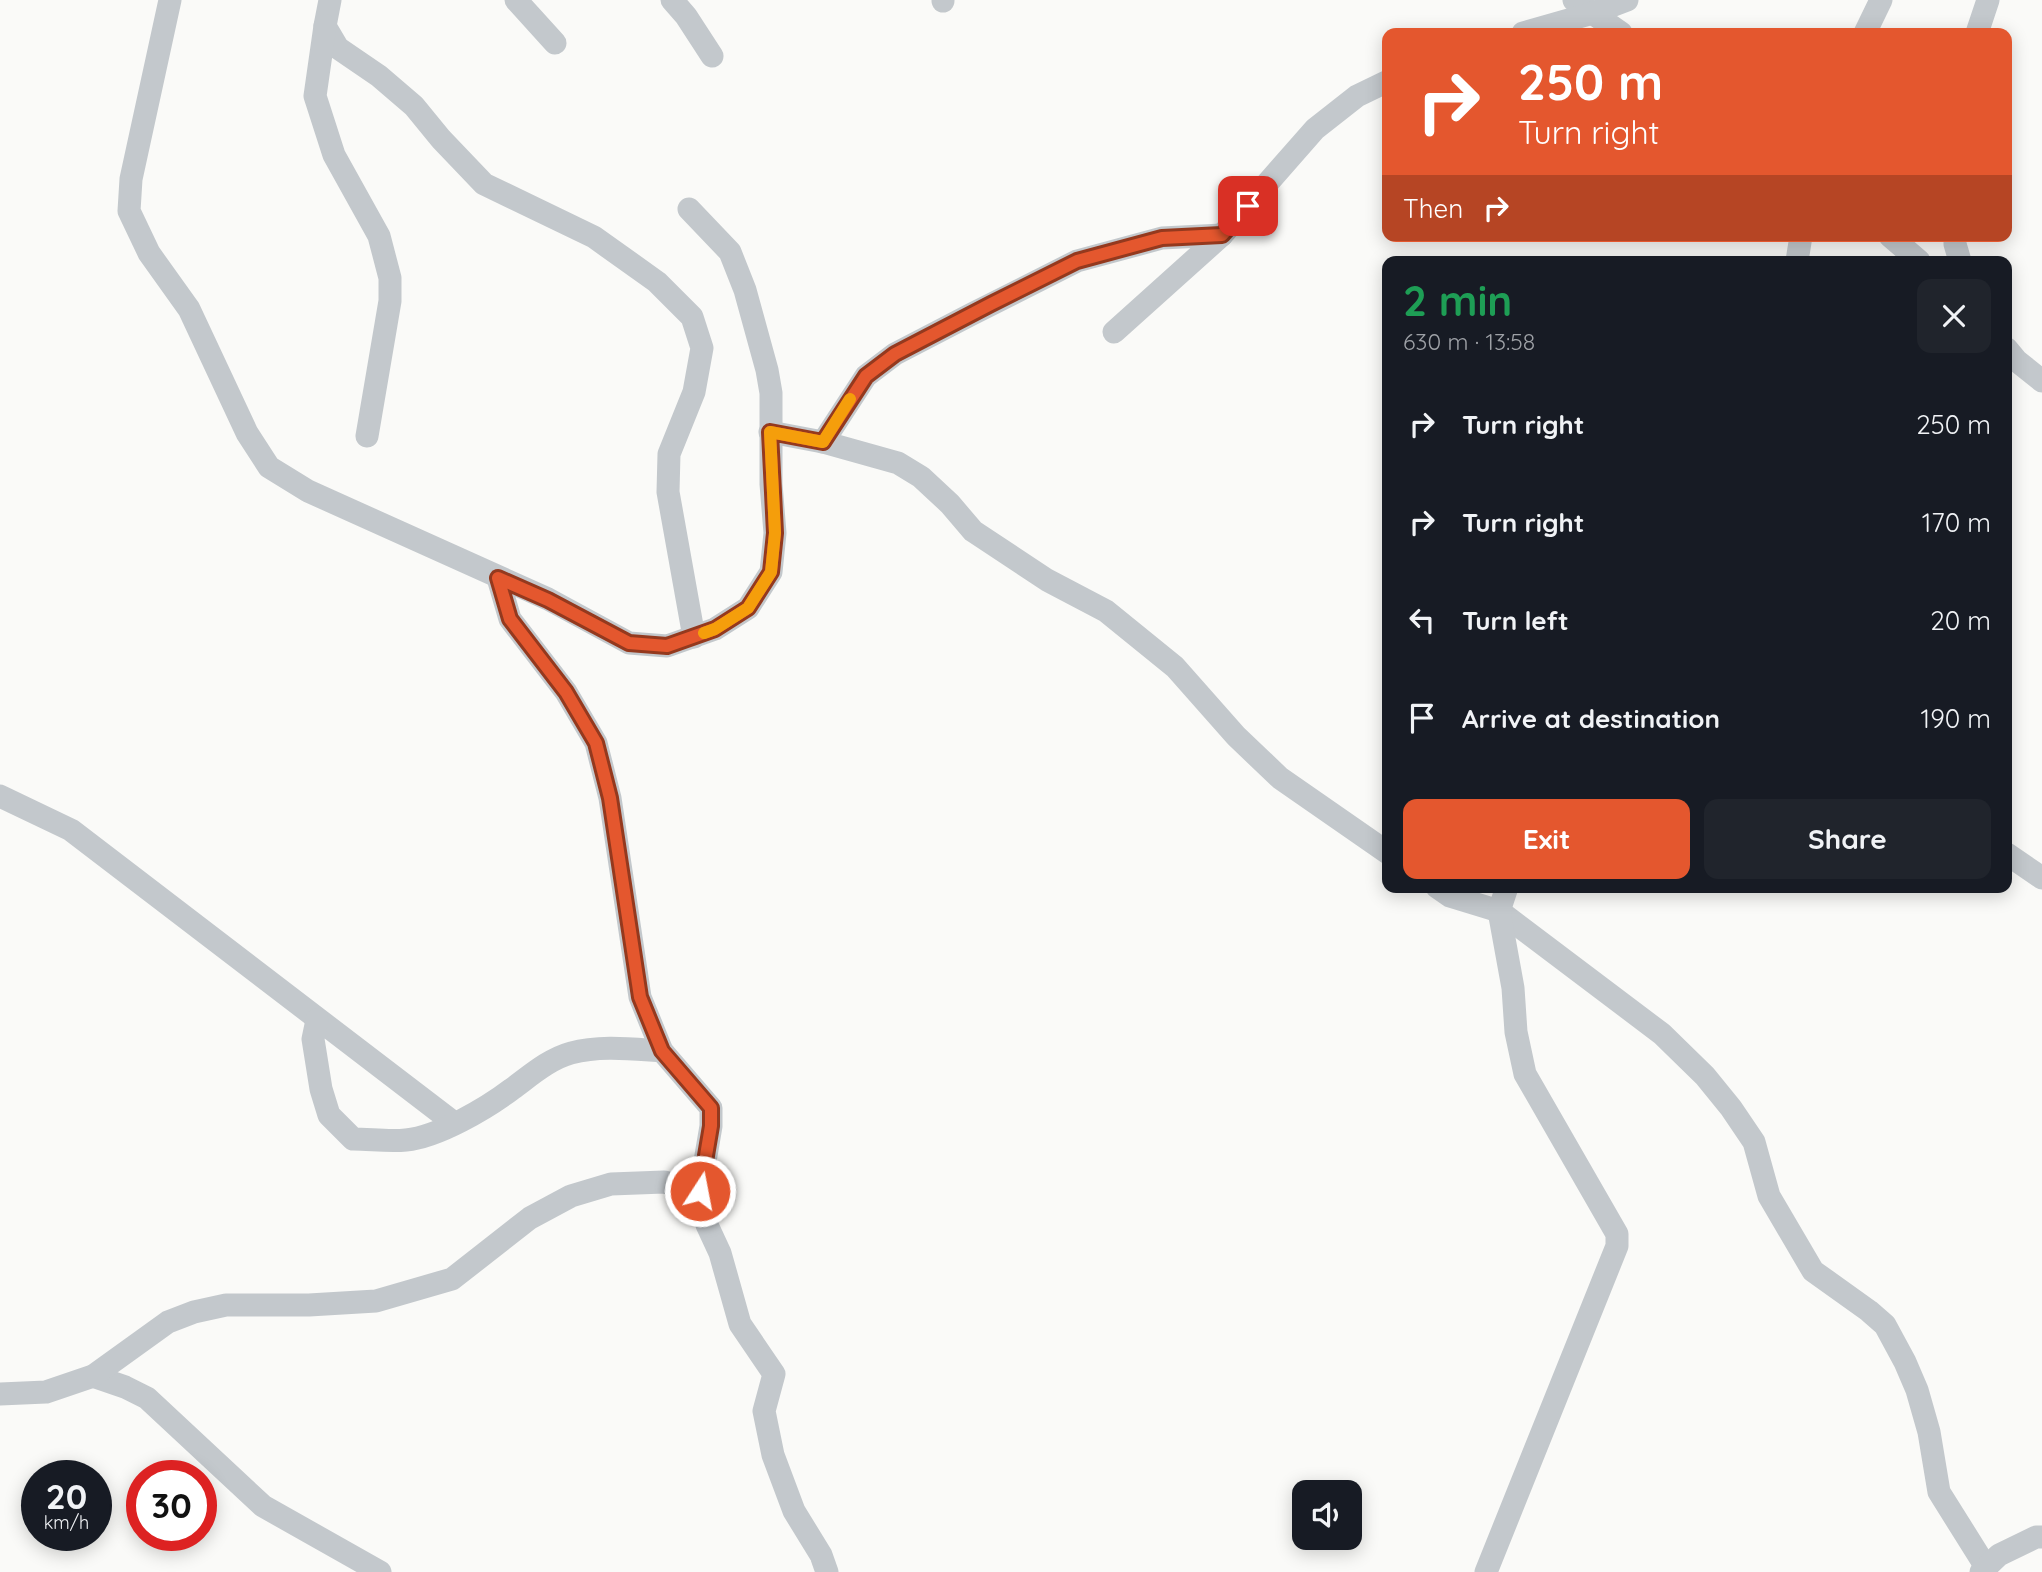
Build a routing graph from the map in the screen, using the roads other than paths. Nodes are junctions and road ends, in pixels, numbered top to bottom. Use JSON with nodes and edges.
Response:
{"nodes":[{"id":1,"x":170,"y":0,"type":"edge"},
{"id":2,"x":330,"y":0,"type":"edge"},
{"id":3,"x":516,"y":0,"type":"edge"},
{"id":4,"x":672,"y":0,"type":"edge"},
{"id":5,"x":1627,"y":0,"type":"edge"},
{"id":6,"x":1881,"y":0,"type":"edge"},
{"id":7,"x":1988,"y":0,"type":"edge"},
{"id":8,"x":1584,"y":6,"type":"edge"},
{"id":9,"x":325,"y":26,"type":"junction"},
{"id":10,"x":1534,"y":28,"type":"edge"},
{"id":11,"x":1614,"y":28,"type":"edge"},
{"id":12,"x":1867,"y":28,"type":"edge"},
{"id":13,"x":1980,"y":28,"type":"edge"},
{"id":14,"x":555,"y":43,"type":"dead end"},
{"id":15,"x":712,"y":56,"type":"dead end"},
{"id":16,"x":1382,"y":84,"type":"edge"},
{"id":17,"x":689,"y":209,"type":"dead end"},
{"id":18,"x":1222,"y":235,"type":"junction"},
{"id":19,"x":1897,"y":242,"type":"edge"},
{"id":20,"x":1913,"y":256,"type":"edge"},
{"id":21,"x":1114,"y":332,"type":"dead end"},
{"id":22,"x":2012,"y":355,"type":"edge"},
{"id":23,"x":2042,"y":381,"type":"edge"},
{"id":24,"x":770,"y":432,"type":"junction"},
{"id":25,"x":367,"y":436,"type":"dead end"},
{"id":26,"x":823,"y":442,"type":"junction"},
{"id":27,"x":498,"y":578,"type":"junction"},
{"id":28,"x":694,"y":637,"type":"junction"},
{"id":29,"x":0,"y":796,"type":"edge"},
{"id":30,"x":1382,"y":849,"type":"edge"},
{"id":31,"x":2012,"y":858,"type":"edge"},
{"id":32,"x":2042,"y":878,"type":"edge"},
{"id":33,"x":1446,"y":893,"type":"edge"},
{"id":34,"x":1505,"y":893,"type":"edge"},
{"id":35,"x":1499,"y":911,"type":"junction"},
{"id":36,"x":317,"y":1020,"type":"junction"},
{"id":37,"x":662,"y":1051,"type":"junction"},
{"id":38,"x":454,"y":1123,"type":"junction"},
{"id":39,"x":700,"y":1191,"type":"junction"},
{"id":40,"x":93,"y":1376,"type":"junction"},
{"id":41,"x":0,"y":1394,"type":"edge"},
{"id":42,"x":2042,"y":1537,"type":"edge"},
{"id":43,"x":1984,"y":1570,"type":"edge"},
{"id":44,"x":380,"y":1572,"type":"edge"},
{"id":45,"x":827,"y":1572,"type":"edge"},
{"id":46,"x":1486,"y":1572,"type":"edge"}],
"edges":[{"from":1,"to":27,"type":"street"},
{"from":2,"to":9,"type":"street"},
{"from":3,"to":14,"type":"street"},
{"from":4,"to":15,"type":"street"},
{"from":5,"to":8,"type":"street"},
{"from":6,"to":12,"type":"street"},
{"from":7,"to":13,"type":"street"},
{"from":8,"to":10,"type":"street"},
{"from":8,"to":11,"type":"street"},
{"from":9,"to":25,"type":"street"},
{"from":9,"to":28,"type":"street"},
{"from":16,"to":18,"type":"street"},
{"from":17,"to":24,"type":"street"},
{"from":18,"to":21,"type":"street"},
{"from":18,"to":26,"type":"street"},
{"from":19,"to":20,"type":"street"},
{"from":22,"to":23,"type":"street"},
{"from":24,"to":26,"type":"street"},
{"from":24,"to":28,"type":"street"},
{"from":26,"to":30,"type":"street"},
{"from":27,"to":28,"type":"street"},
{"from":27,"to":37,"type":"street"},
{"from":29,"to":36,"type":"street"},
{"from":31,"to":32,"type":"street"},
{"from":33,"to":35,"type":"street"},
{"from":34,"to":35,"type":"street"},
{"from":35,"to":43,"type":"street"},
{"from":35,"to":46,"type":"street"},
{"from":36,"to":38,"type":"street"},
{"from":36,"to":38,"type":"street"},
{"from":37,"to":38,"type":"street"},
{"from":37,"to":39,"type":"street"},
{"from":39,"to":40,"type":"street"},
{"from":39,"to":45,"type":"street"},
{"from":40,"to":41,"type":"street"},
{"from":40,"to":44,"type":"street"},
{"from":42,"to":43,"type":"street"}]}
